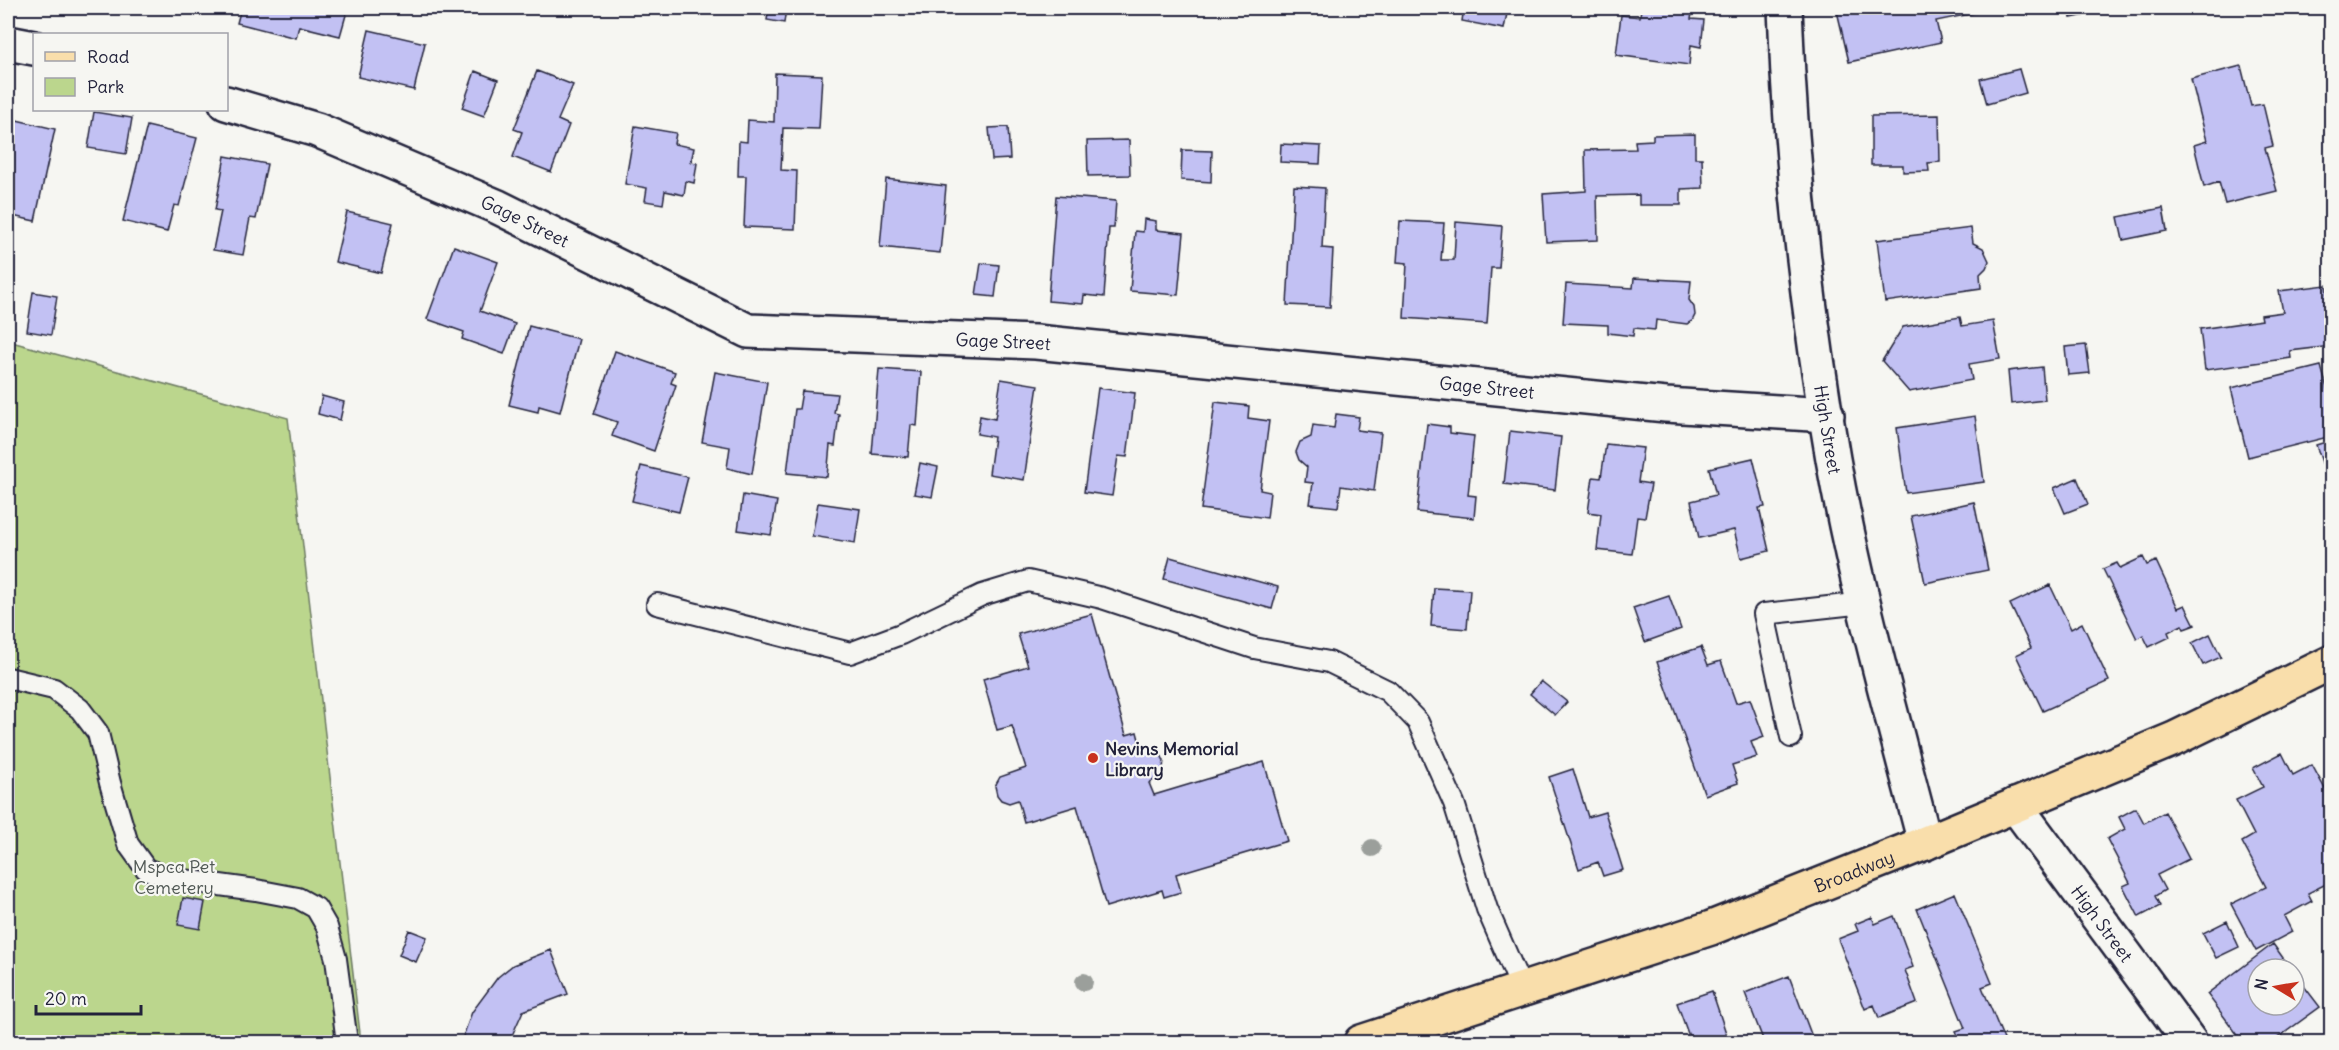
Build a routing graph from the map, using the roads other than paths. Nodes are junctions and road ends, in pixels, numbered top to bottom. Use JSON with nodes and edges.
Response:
{"nodes":[{"id":1,"x":1785,"y":8,"type":"edge"},
{"id":2,"x":8,"y":43,"type":"edge"},
{"id":3,"x":33,"y":48,"type":"edge"},
{"id":4,"x":228,"y":104,"type":"edge"},
{"id":5,"x":1827,"y":415,"type":"junction"},
{"id":6,"x":1864,"y":603,"type":"junction"},
{"id":7,"x":657,"y":604,"type":"dead end"},
{"id":8,"x":2331,"y":662,"type":"edge"},
{"id":9,"x":8,"y":678,"type":"edge"},
{"id":10,"x":1791,"y":737,"type":"dead end"},
{"id":11,"x":2015,"y":805,"type":"junction"},
{"id":12,"x":1925,"y":843,"type":"junction"},
{"id":13,"x":1522,"y":990,"type":"junction"},
{"id":14,"x":347,"y":1042,"type":"edge"},
{"id":15,"x":1361,"y":1042,"type":"edge"},
{"id":16,"x":2190,"y":1042,"type":"edge"}],
"edges":[{"from":1,"to":5,"type":"street","name":"High Street"},
{"from":2,"to":3,"type":"street"},
{"from":4,"to":5,"type":"street","name":"Gage Street"},
{"from":5,"to":6,"type":"street","name":"High Street"},
{"from":6,"to":10,"type":"lane"},
{"from":6,"to":12,"type":"street","name":"High Street"},
{"from":7,"to":13,"type":"lane"},
{"from":8,"to":11,"type":"main road","name":"Broadway"},
{"from":9,"to":14,"type":"lane"},
{"from":11,"to":12,"type":"main road","name":"Broadway"},
{"from":11,"to":16,"type":"street","name":"High Street"},
{"from":12,"to":13,"type":"main road","name":"Broadway"},
{"from":13,"to":15,"type":"main road","name":"Broadway"}]}
